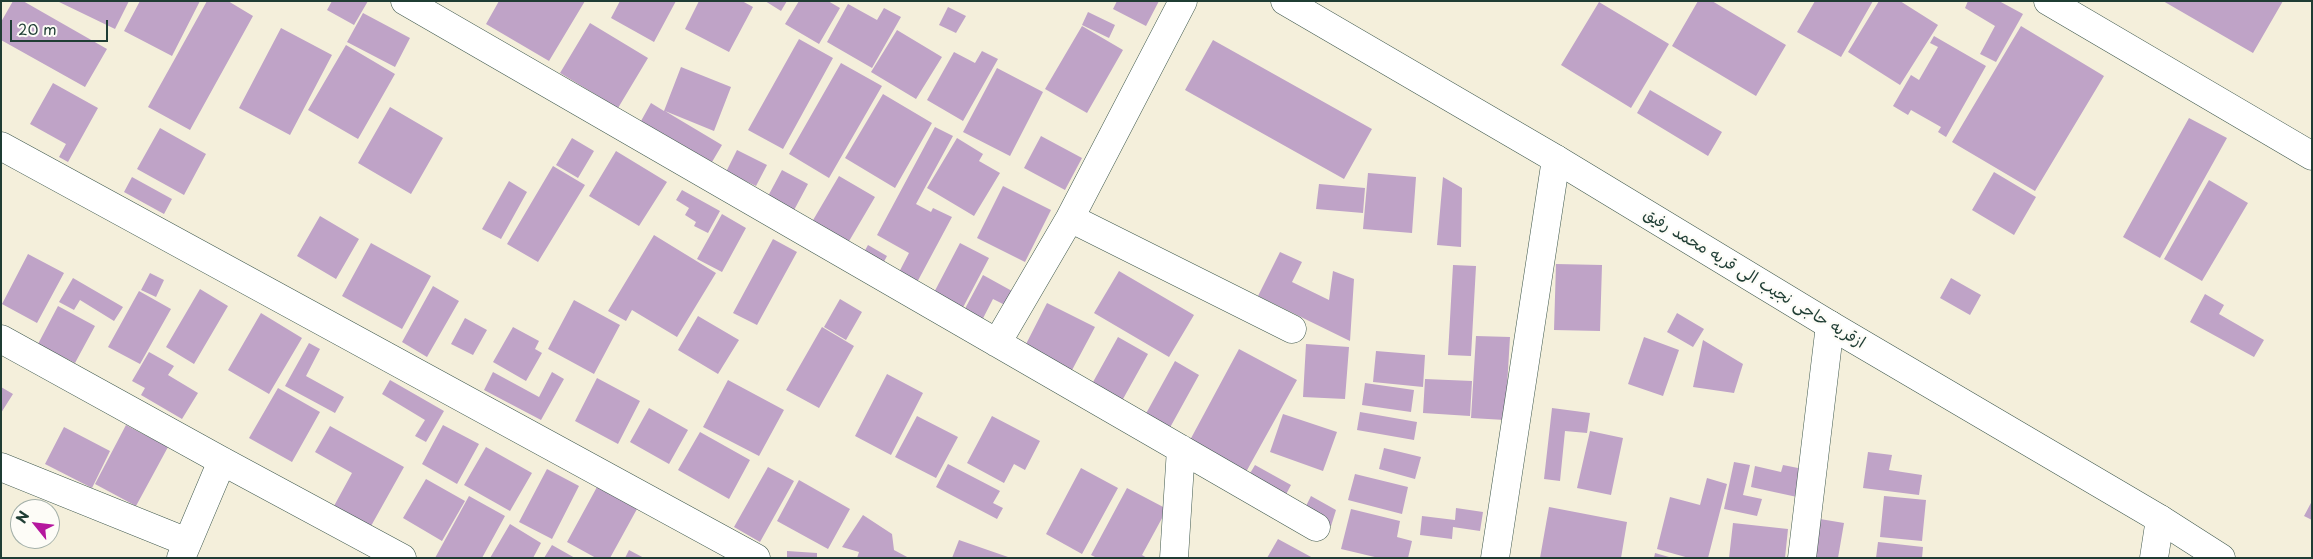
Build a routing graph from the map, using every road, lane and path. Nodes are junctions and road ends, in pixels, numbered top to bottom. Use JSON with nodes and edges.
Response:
{"nodes":[{"id":1,"x":405,"y":1,"type":"edge"},
{"id":2,"x":1184,"y":1,"type":"edge"},
{"id":3,"x":1285,"y":1,"type":"edge"},
{"id":4,"x":2048,"y":1,"type":"edge"},
{"id":5,"x":1,"y":146,"type":"edge"},
{"id":6,"x":2312,"y":156,"type":"edge"},
{"id":7,"x":1556,"y":159,"type":"junction"},
{"id":8,"x":1070,"y":218,"type":"junction"},
{"id":9,"x":1830,"y":325,"type":"junction"},
{"id":10,"x":1292,"y":329,"type":"dead end"},
{"id":11,"x":1,"y":339,"type":"edge"},
{"id":12,"x":997,"y":343,"type":"junction"},
{"id":13,"x":1181,"y":449,"type":"junction"},
{"id":14,"x":222,"y":461,"type":"junction"},
{"id":15,"x":1,"y":467,"type":"edge"},
{"id":16,"x":2160,"y":519,"type":"junction"},
{"id":17,"x":1316,"y":527,"type":"dead end"},
{"id":18,"x":184,"y":550,"type":"edge"},
{"id":19,"x":402,"y":558,"type":"edge"},
{"id":20,"x":756,"y":558,"type":"edge"},
{"id":21,"x":1174,"y":558,"type":"edge"},
{"id":22,"x":1495,"y":558,"type":"edge"},
{"id":23,"x":1802,"y":558,"type":"edge"},
{"id":24,"x":2154,"y":558,"type":"edge"},
{"id":25,"x":2221,"y":558,"type":"edge"}],
"edges":[{"from":1,"to":12,"type":"street"},
{"from":2,"to":8,"type":"street"},
{"from":3,"to":7,"type":"street","name":"ازقریه حاجی نجیب الی قریه محمد رفیق"},
{"from":4,"to":6,"type":"street"},
{"from":5,"to":20,"type":"street"},
{"from":7,"to":9,"type":"street","name":"ازقریه حاجی نجیب الی قریه محمد رفیق"},
{"from":7,"to":22,"type":"street"},
{"from":8,"to":10,"type":"street"},
{"from":8,"to":12,"type":"street"},
{"from":9,"to":16,"type":"street","name":"ازقریه حاجی نجیب الی قریه محمد رفیق"},
{"from":9,"to":23,"type":"street"},
{"from":11,"to":14,"type":"street"},
{"from":12,"to":13,"type":"street"},
{"from":13,"to":17,"type":"street"},
{"from":13,"to":21,"type":"street"},
{"from":14,"to":18,"type":"street"},
{"from":14,"to":19,"type":"street"},
{"from":15,"to":18,"type":"street"},
{"from":16,"to":24,"type":"street"},
{"from":16,"to":25,"type":"street","name":"ازقریه حاجی نجیب الی قریه محمد رفیق"}]}
